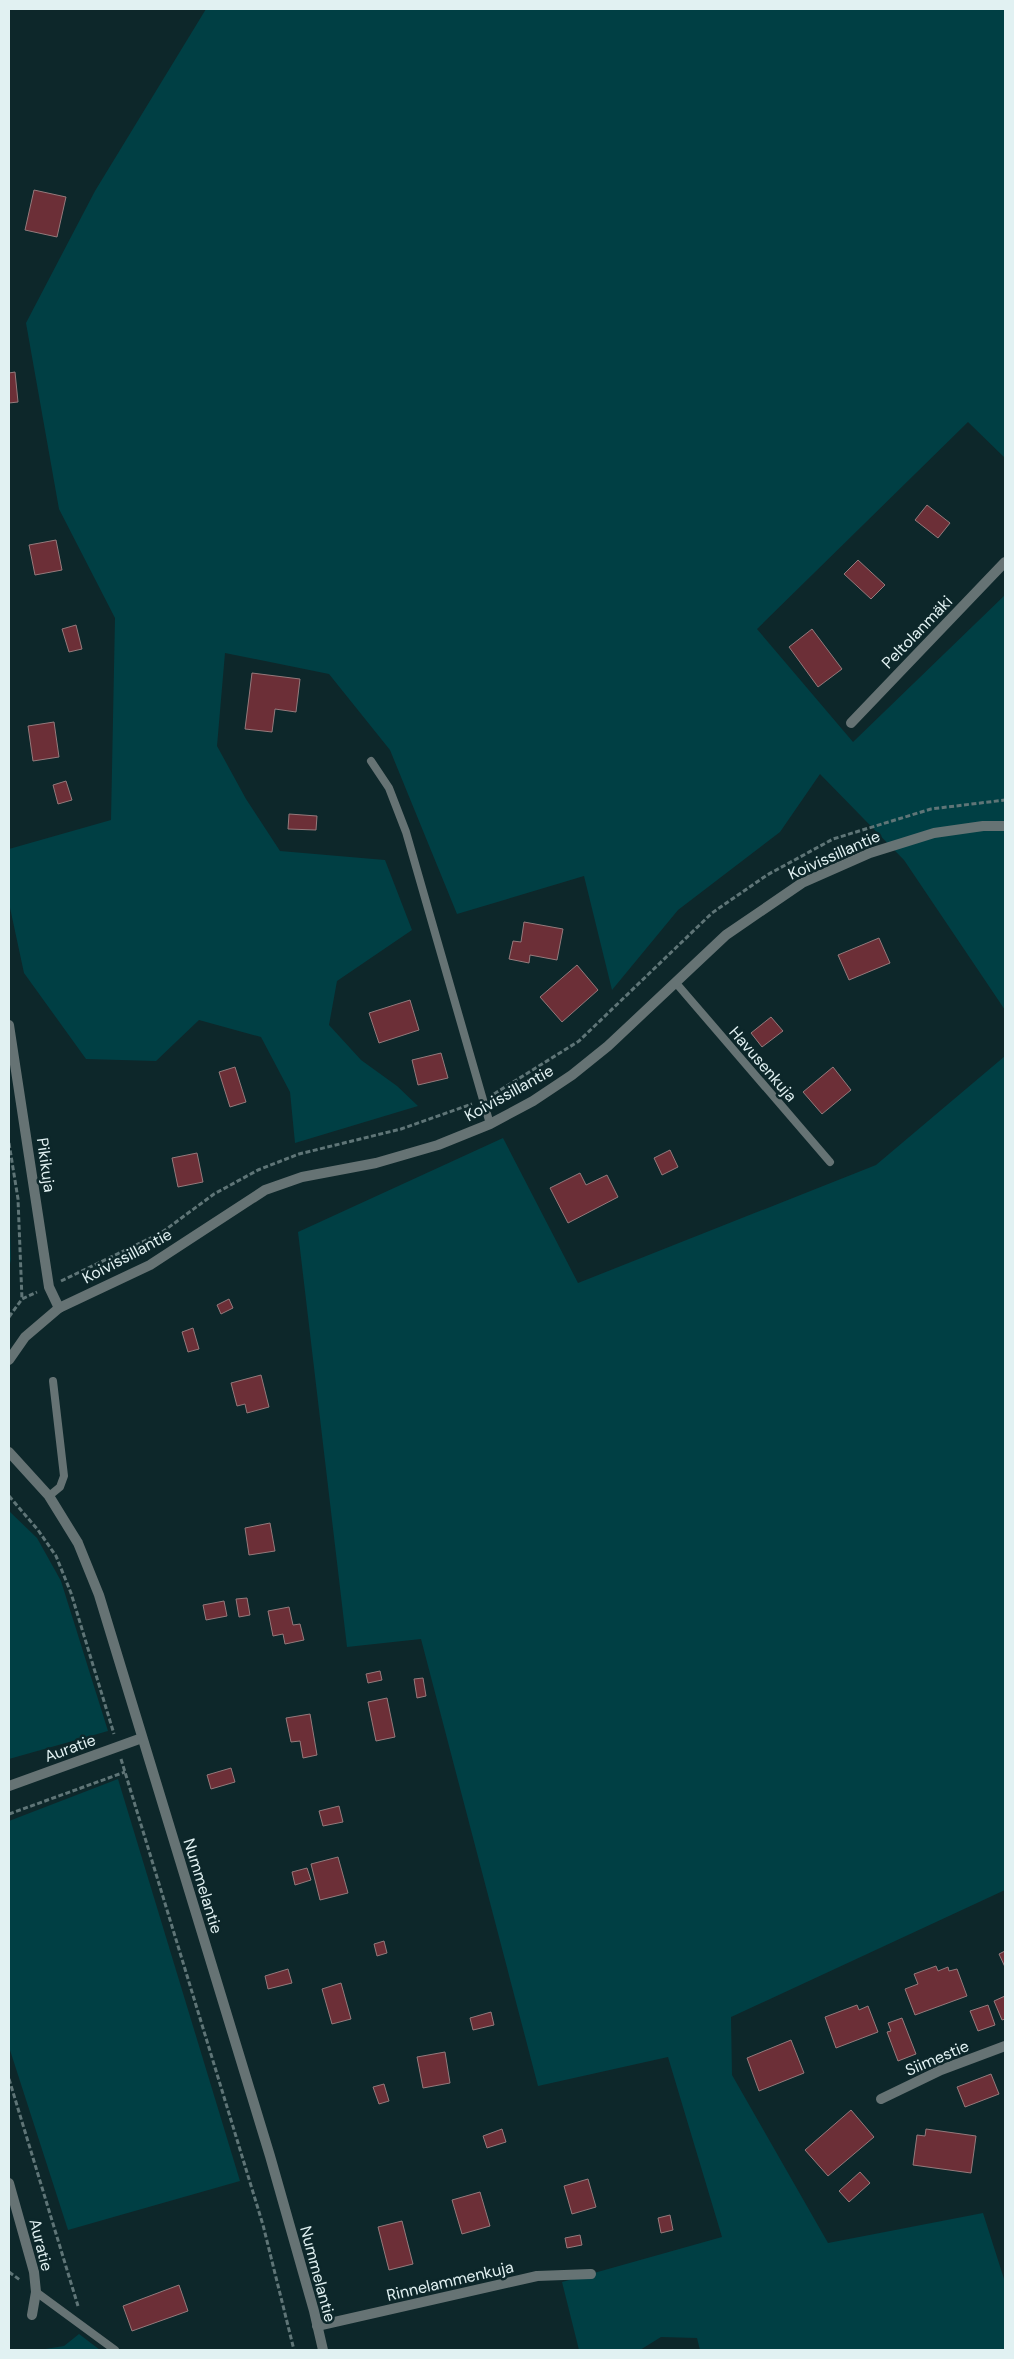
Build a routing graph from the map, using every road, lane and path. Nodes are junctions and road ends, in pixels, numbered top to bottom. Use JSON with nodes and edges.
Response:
{"nodes":[{"id":1,"x":1005,"y":562,"type":"edge"},
{"id":2,"x":851,"y":724,"type":"dead end"},
{"id":3,"x":372,"y":762,"type":"dead end"},
{"id":4,"x":1005,"y":800,"type":"edge"},
{"id":5,"x":1005,"y":826,"type":"edge"},
{"id":6,"x":676,"y":983,"type":"junction"},
{"id":7,"x":9,"y":1025,"type":"edge"},
{"id":8,"x":483,"y":1100,"type":"junction"},
{"id":9,"x":490,"y":1124,"type":"junction"},
{"id":10,"x":9,"y":1143,"type":"edge"},
{"id":11,"x":830,"y":1162,"type":"dead end"},
{"id":12,"x":49,"y":1287,"type":"junction"},
{"id":13,"x":22,"y":1299,"type":"junction"},
{"id":14,"x":58,"y":1308,"type":"junction"},
{"id":15,"x":9,"y":1317,"type":"edge"},
{"id":16,"x":9,"y":1360,"type":"edge"},
{"id":17,"x":53,"y":1381,"type":"dead end"},
{"id":18,"x":9,"y":1452,"type":"edge"},
{"id":19,"x":9,"y":1496,"type":"edge"},
{"id":20,"x":49,"y":1496,"type":"junction"},
{"id":21,"x":142,"y":1738,"type":"junction"},
{"id":22,"x":118,"y":1746,"type":"junction"},
{"id":23,"x":125,"y":1772,"type":"junction"},
{"id":24,"x":9,"y":1786,"type":"edge"},
{"id":25,"x":9,"y":1814,"type":"edge"},
{"id":26,"x":1005,"y":2046,"type":"edge"},
{"id":27,"x":9,"y":2080,"type":"edge"},
{"id":28,"x":881,"y":2099,"type":"dead end"},
{"id":29,"x":9,"y":2183,"type":"edge"},
{"id":30,"x":591,"y":2274,"type":"dead end"},
{"id":31,"x":36,"y":2292,"type":"junction"},
{"id":32,"x":32,"y":2315,"type":"dead end"},
{"id":33,"x":83,"y":2325,"type":"junction"},
{"id":34,"x":317,"y":2326,"type":"junction"},
{"id":35,"x":115,"y":2350,"type":"edge"},
{"id":36,"x":294,"y":2350,"type":"edge"},
{"id":37,"x":323,"y":2350,"type":"edge"}],
"edges":[{"from":1,"to":2,"type":"street","name":"Peltolanmäki"},
{"from":3,"to":8,"type":"lane"},
{"from":4,"to":8,"type":"path"},
{"from":5,"to":6,"type":"street","name":"Koivissillantie"},
{"from":6,"to":9,"type":"street","name":"Koivissillantie"},
{"from":6,"to":11,"type":"lane","name":"Havusenkuja"},
{"from":7,"to":12,"type":"street","name":"Pikikuja"},
{"from":8,"to":9,"type":"lane"},
{"from":8,"to":12,"type":"path"},
{"from":9,"to":14,"type":"street","name":"Koivissillantie"},
{"from":10,"to":13,"type":"path"},
{"from":12,"to":13,"type":"path"},
{"from":12,"to":14,"type":"street","name":"Pikikuja"},
{"from":13,"to":15,"type":"path"},
{"from":14,"to":16,"type":"street","name":"Koivissillantie"},
{"from":17,"to":20,"type":"lane"},
{"from":18,"to":20,"type":"street","name":"Nummelantie"},
{"from":19,"to":22,"type":"path"},
{"from":20,"to":21,"type":"street","name":"Nummelantie"},
{"from":21,"to":22,"type":"street","name":"Auratie"},
{"from":21,"to":34,"type":"street","name":"Nummelantie"},
{"from":22,"to":23,"type":"path"},
{"from":22,"to":24,"type":"street","name":"Auratie"},
{"from":23,"to":25,"type":"path"},
{"from":23,"to":36,"type":"path"},
{"from":26,"to":28,"type":"street","name":"Siimestie"},
{"from":27,"to":33,"type":"path"},
{"from":29,"to":31,"type":"street","name":"Auratie"},
{"from":30,"to":34,"type":"street","name":"Rinnelammenkuja"},
{"from":31,"to":32,"type":"street","name":"Auratie"},
{"from":31,"to":33,"type":"lane"},
{"from":33,"to":35,"type":"lane"},
{"from":34,"to":37,"type":"street","name":"Nummelantie"}]}
